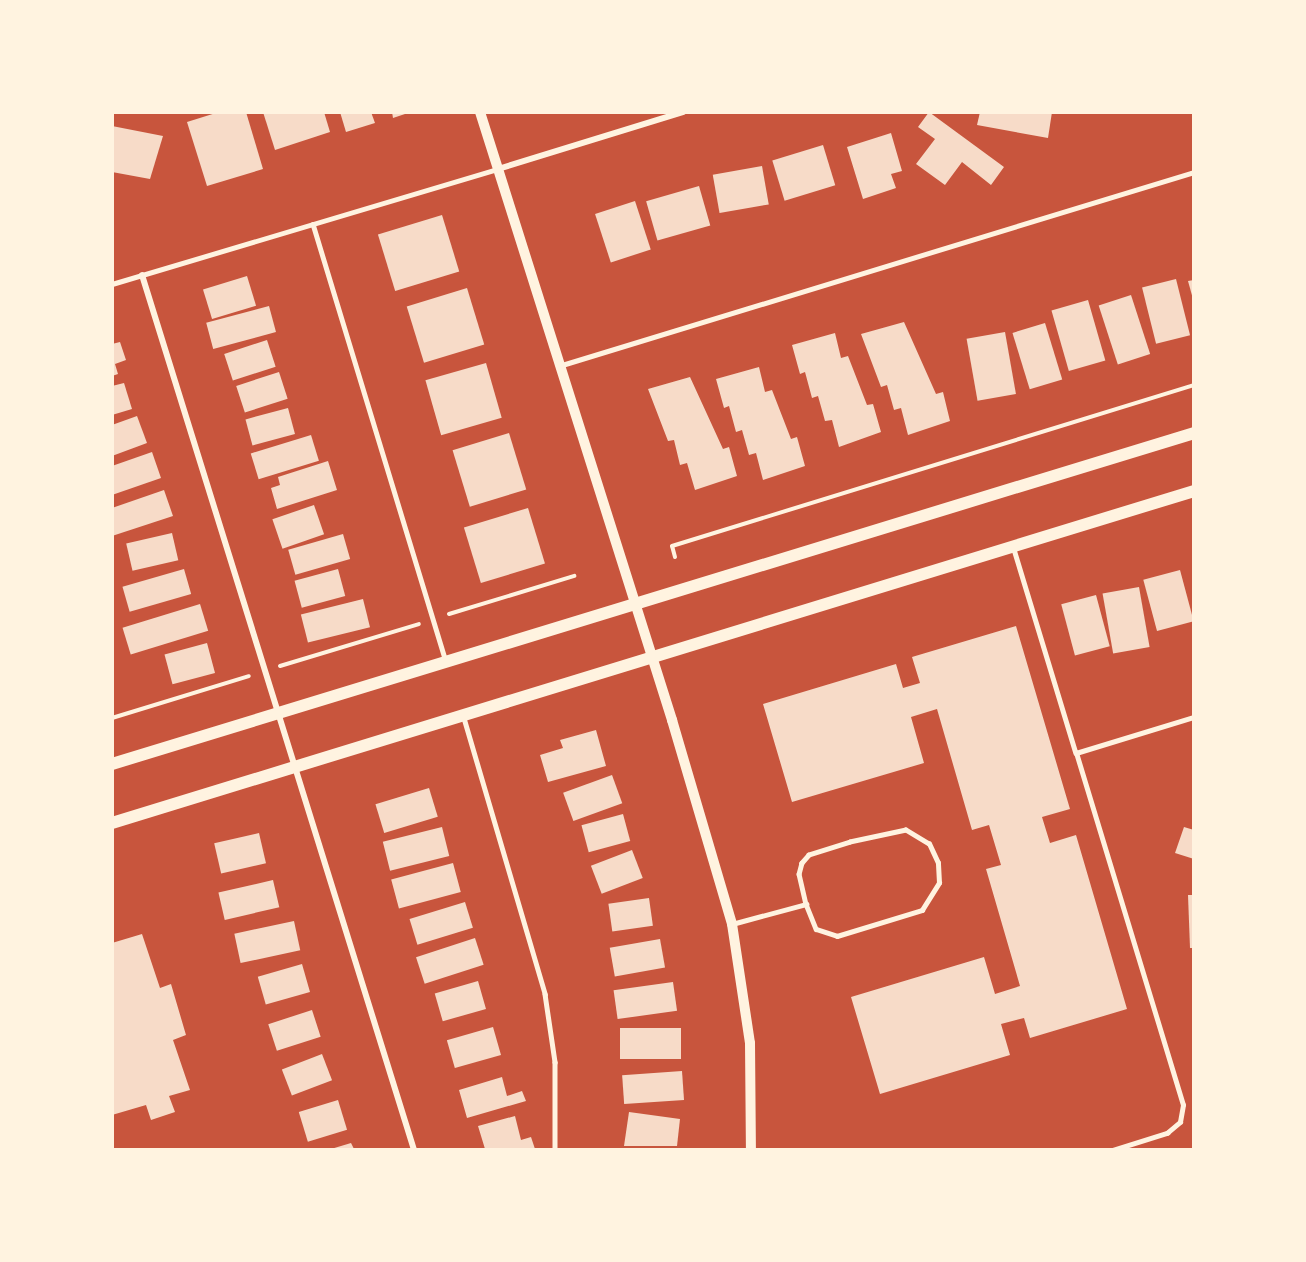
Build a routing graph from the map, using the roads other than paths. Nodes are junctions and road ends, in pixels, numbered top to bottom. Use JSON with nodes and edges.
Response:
{"nodes":[{"id":1,"x":480,"y":112,"type":"edge"},
{"id":2,"x":683,"y":112,"type":"edge"},
{"id":3,"x":498,"y":169,"type":"junction"},
{"id":4,"x":1194,"y":172,"type":"edge"},
{"id":5,"x":313,"y":225,"type":"junction"},
{"id":6,"x":142,"y":275,"type":"junction"},
{"id":7,"x":112,"y":284,"type":"edge"},
{"id":8,"x":560,"y":366,"type":"junction"},
{"id":9,"x":1194,"y":433,"type":"edge"},
{"id":10,"x":1194,"y":490,"type":"edge"},
{"id":11,"x":1013,"y":546,"type":"junction"},
{"id":12,"x":635,"y":604,"type":"junction"},
{"id":13,"x":652,"y":657,"type":"junction"},
{"id":14,"x":447,"y":662,"type":"junction"},
{"id":15,"x":280,"y":713,"type":"junction"},
{"id":16,"x":463,"y":715,"type":"junction"},
{"id":17,"x":1194,"y":717,"type":"edge"},
{"id":18,"x":1076,"y":753,"type":"junction"},
{"id":19,"x":112,"y":764,"type":"edge"},
{"id":20,"x":296,"y":767,"type":"junction"},
{"id":21,"x":112,"y":823,"type":"edge"},
{"id":22,"x":806,"y":904,"type":"junction"},
{"id":23,"x":732,"y":924,"type":"junction"},
{"id":24,"x":414,"y":1149,"type":"edge"},
{"id":25,"x":555,"y":1149,"type":"edge"},
{"id":26,"x":751,"y":1149,"type":"edge"},
{"id":27,"x":1113,"y":1149,"type":"edge"}],
"edges":[{"from":1,"to":3,"type":"street"},
{"from":2,"to":3,"type":"street"},
{"from":3,"to":5,"type":"lane"},
{"from":3,"to":8,"type":"street"},
{"from":4,"to":8,"type":"lane"},
{"from":5,"to":6,"type":"lane"},
{"from":5,"to":14,"type":"lane"},
{"from":6,"to":7,"type":"lane"},
{"from":6,"to":15,"type":"street"},
{"from":8,"to":12,"type":"street"},
{"from":9,"to":12,"type":"main road"},
{"from":10,"to":11,"type":"main road"},
{"from":11,"to":13,"type":"main road"},
{"from":11,"to":18,"type":"lane"},
{"from":12,"to":13,"type":"street"},
{"from":12,"to":14,"type":"main road"},
{"from":13,"to":16,"type":"main road"},
{"from":13,"to":23,"type":"street"},
{"from":14,"to":15,"type":"main road"},
{"from":15,"to":19,"type":"main road"},
{"from":15,"to":20,"type":"street"},
{"from":16,"to":20,"type":"main road"},
{"from":16,"to":25,"type":"lane"},
{"from":17,"to":18,"type":"lane"},
{"from":18,"to":27,"type":"lane"},
{"from":20,"to":21,"type":"main road"},
{"from":20,"to":24,"type":"street"},
{"from":22,"to":22,"type":"lane"},
{"from":22,"to":23,"type":"lane"},
{"from":23,"to":26,"type":"street"}]}
